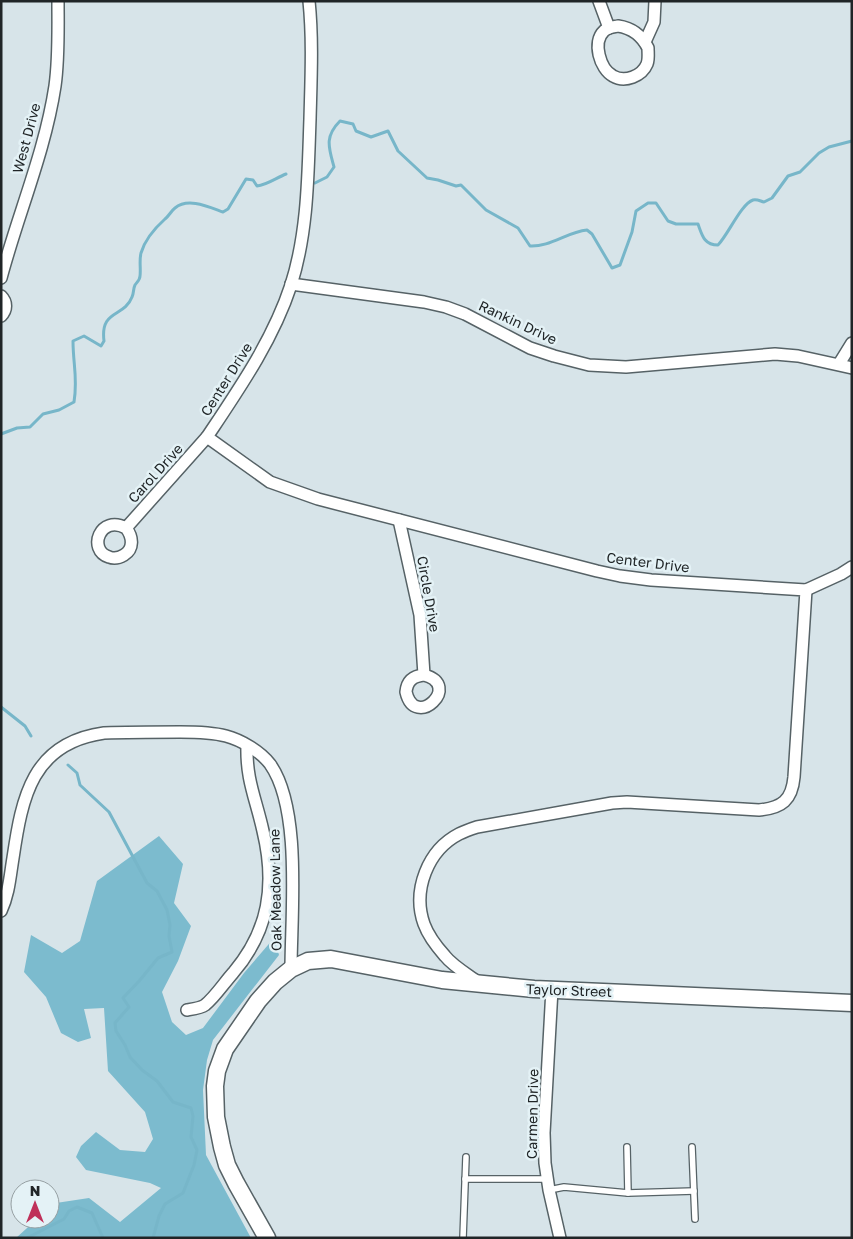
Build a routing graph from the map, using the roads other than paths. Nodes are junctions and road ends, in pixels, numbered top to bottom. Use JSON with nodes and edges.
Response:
{"nodes":[{"id":1,"x":58,"y":1,"type":"edge"},
{"id":2,"x":309,"y":1,"type":"edge"},
{"id":3,"x":599,"y":1,"type":"edge"},
{"id":4,"x":655,"y":1,"type":"edge"},
{"id":5,"x":609,"y":28,"type":"junction"},
{"id":6,"x":645,"y":42,"type":"junction"},
{"id":7,"x":1,"y":278,"type":"edge"},
{"id":8,"x":291,"y":284,"type":"junction"},
{"id":9,"x":1,"y":296,"type":"edge"},
{"id":10,"x":1,"y":316,"type":"edge"},
{"id":11,"x":852,"y":343,"type":"edge"},
{"id":12,"x":839,"y":364,"type":"junction"},
{"id":13,"x":852,"y":368,"type":"edge"},
{"id":14,"x":207,"y":437,"type":"junction"},
{"id":15,"x":399,"y":520,"type":"junction"},
{"id":16,"x":126,"y":528,"type":"dead end"},
{"id":17,"x":852,"y":567,"type":"edge"},
{"id":18,"x":806,"y":590,"type":"junction"},
{"id":19,"x":424,"y":675,"type":"dead end"},
{"id":20,"x":247,"y":746,"type":"junction"},
{"id":21,"x":1,"y":911,"type":"edge"},
{"id":22,"x":291,"y":969,"type":"junction"},
{"id":23,"x":481,"y":985,"type":"junction"},
{"id":24,"x":552,"y":990,"type":"junction"},
{"id":25,"x":852,"y":1003,"type":"edge"},
{"id":26,"x":187,"y":1010,"type":"dead end"},
{"id":27,"x":627,"y":1147,"type":"dead end"},
{"id":28,"x":692,"y":1147,"type":"dead end"},
{"id":29,"x":466,"y":1157,"type":"dead end"},
{"id":30,"x":465,"y":1179,"type":"junction"},
{"id":31,"x":548,"y":1184,"type":"junction"},
{"id":32,"x":694,"y":1191,"type":"junction"},
{"id":33,"x":628,"y":1193,"type":"junction"},
{"id":34,"x":695,"y":1219,"type":"dead end"},
{"id":35,"x":267,"y":1238,"type":"edge"},
{"id":36,"x":463,"y":1238,"type":"edge"},
{"id":37,"x":560,"y":1238,"type":"edge"}],
"edges":[{"from":1,"to":7,"type":"street","name":"West Drive"},
{"from":2,"to":8,"type":"street","name":"Center Drive"},
{"from":3,"to":5,"type":"street"},
{"from":4,"to":6,"type":"street"},
{"from":5,"to":6,"type":"street"},
{"from":5,"to":6,"type":"street"},
{"from":8,"to":12,"type":"street","name":"Rankin Drive"},
{"from":8,"to":14,"type":"street","name":"Center Drive"},
{"from":9,"to":10,"type":"street"},
{"from":11,"to":12,"type":"street"},
{"from":12,"to":13,"type":"street","name":"Rankin Drive"},
{"from":14,"to":15,"type":"street","name":"Center Drive"},
{"from":14,"to":16,"type":"street","name":"Carol Drive"},
{"from":15,"to":18,"type":"street","name":"Center Drive"},
{"from":15,"to":19,"type":"street","name":"Circle Drive"},
{"from":17,"to":18,"type":"street"},
{"from":18,"to":23,"type":"street"},
{"from":20,"to":21,"type":"street","name":"Oak Meadow Lane"},
{"from":20,"to":22,"type":"street","name":"Oak Meadow Lane"},
{"from":20,"to":26,"type":"street"},
{"from":22,"to":23,"type":"street","name":"Taylor Street"},
{"from":22,"to":35,"type":"street"},
{"from":23,"to":24,"type":"street","name":"Taylor Street"},
{"from":24,"to":25,"type":"street","name":"Taylor Street"},
{"from":24,"to":31,"type":"street","name":"Carmen Drive"},
{"from":27,"to":33,"type":"lane"},
{"from":28,"to":32,"type":"lane"},
{"from":29,"to":30,"type":"lane"},
{"from":30,"to":31,"type":"lane"},
{"from":30,"to":36,"type":"lane"},
{"from":31,"to":33,"type":"lane"},
{"from":31,"to":37,"type":"street","name":"Carmen Drive"},
{"from":32,"to":33,"type":"lane"},
{"from":32,"to":34,"type":"lane"}]}
